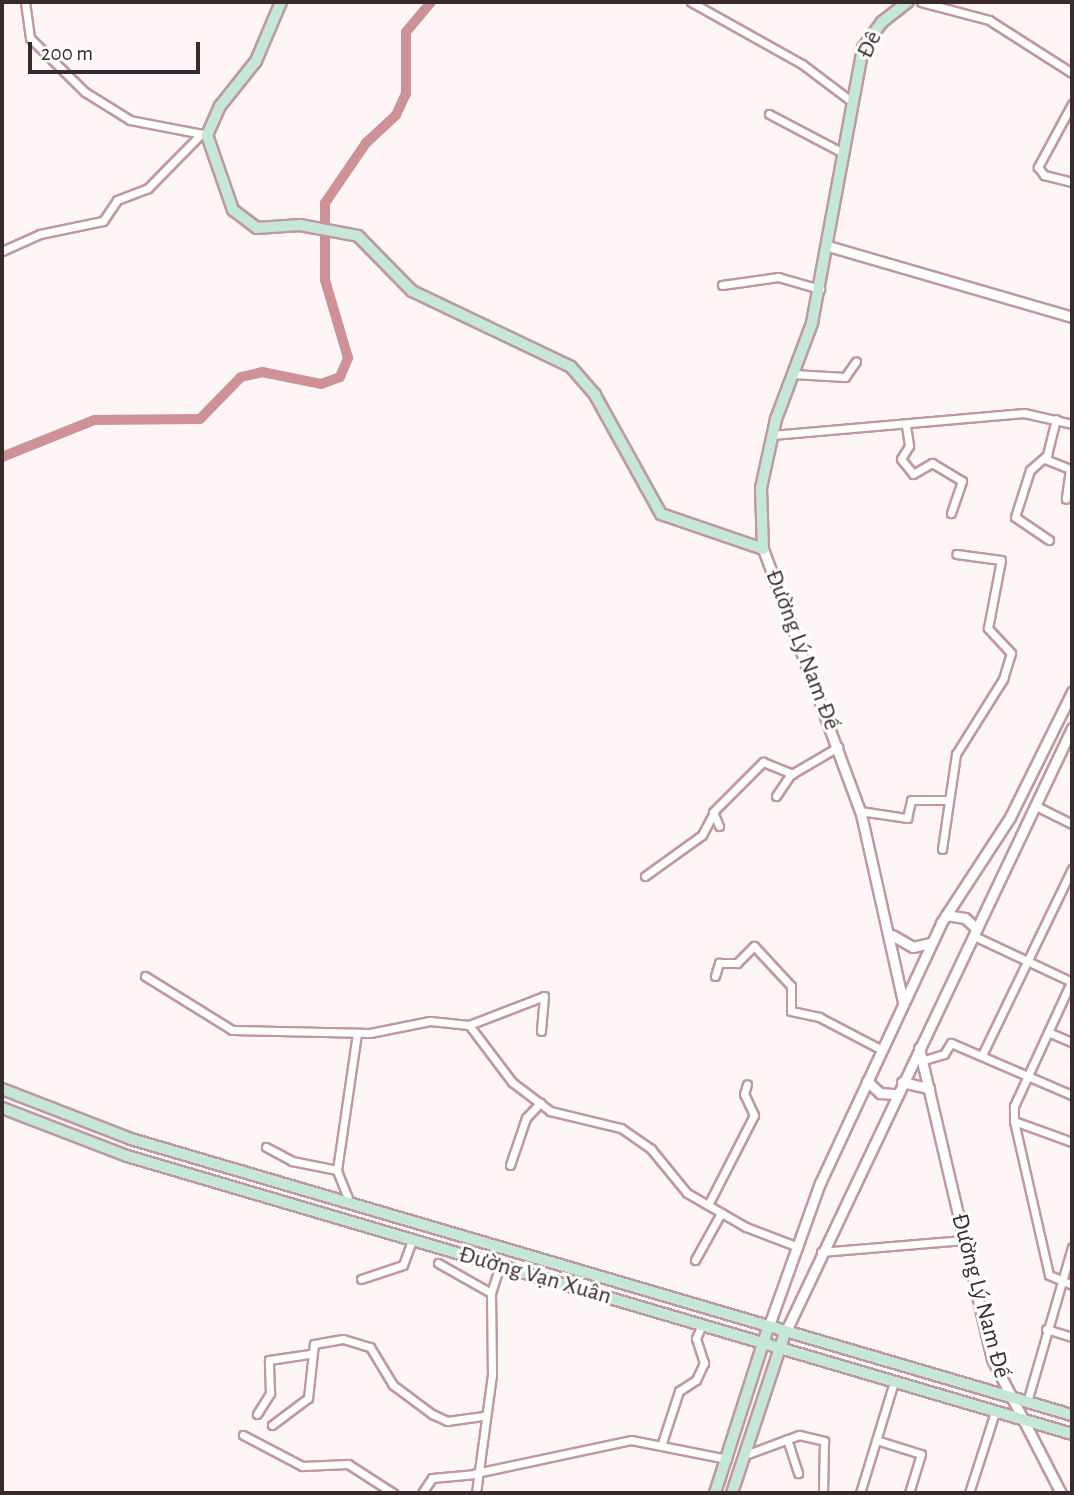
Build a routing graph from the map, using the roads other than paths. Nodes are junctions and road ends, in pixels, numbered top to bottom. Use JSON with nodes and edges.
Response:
{"nodes":[{"id":1,"x":25,"y":2,"type":"edge"},
{"id":2,"x":281,"y":2,"type":"edge"},
{"id":3,"x":691,"y":2,"type":"edge"},
{"id":4,"x":908,"y":2,"type":"edge"},
{"id":5,"x":921,"y":2,"type":"edge"},
{"id":6,"x":703,"y":5,"type":"edge"},
{"id":7,"x":1072,"y":73,"type":"edge"},
{"id":8,"x":851,"y":101,"type":"junction"},
{"id":9,"x":1072,"y":104,"type":"edge"},
{"id":10,"x":769,"y":114,"type":"dead end"},
{"id":11,"x":204,"y":135,"type":"junction"},
{"id":12,"x":844,"y":153,"type":"junction"},
{"id":13,"x":1072,"y":182,"type":"edge"},
{"id":14,"x":828,"y":246,"type":"junction"},
{"id":15,"x":2,"y":251,"type":"edge"},
{"id":16,"x":722,"y":285,"type":"dead end"},
{"id":17,"x":820,"y":289,"type":"junction"},
{"id":18,"x":1072,"y":317,"type":"edge"},
{"id":19,"x":856,"y":361,"type":"dead end"},
{"id":20,"x":793,"y":374,"type":"junction"},
{"id":21,"x":1056,"y":419,"type":"junction"},
{"id":22,"x":1072,"y":424,"type":"edge"},
{"id":23,"x":906,"y":426,"type":"junction"},
{"id":24,"x":772,"y":435,"type":"junction"},
{"id":25,"x":1045,"y":459,"type":"junction"},
{"id":26,"x":1066,"y":499,"type":"dead end"},
{"id":27,"x":951,"y":513,"type":"dead end"},
{"id":28,"x":1049,"y":540,"type":"dead end"},
{"id":29,"x":763,"y":549,"type":"junction"},
{"id":30,"x":956,"y":554,"type":"dead end"},
{"id":31,"x":1072,"y":692,"type":"edge"},
{"id":32,"x":1055,"y":727,"type":"junction"},
{"id":33,"x":1071,"y":731,"type":"edge"},
{"id":34,"x":838,"y":747,"type":"junction"},
{"id":35,"x":793,"y":774,"type":"junction"},
{"id":36,"x":776,"y":796,"type":"dead end"},
{"id":37,"x":946,"y":800,"type":"junction"},
{"id":38,"x":1036,"y":806,"type":"junction"},
{"id":39,"x":860,"y":811,"type":"junction"},
{"id":40,"x":712,"y":815,"type":"junction"},
{"id":41,"x":1072,"y":824,"type":"edge"},
{"id":42,"x":719,"y":826,"type":"dead end"},
{"id":43,"x":942,"y":849,"type":"dead end"},
{"id":44,"x":1072,"y":869,"type":"edge"},
{"id":45,"x":645,"y":876,"type":"dead end"},
{"id":46,"x":946,"y":915,"type":"junction"},
{"id":47,"x":976,"y":932,"type":"junction"},
{"id":48,"x":892,"y":935,"type":"junction"},
{"id":49,"x":931,"y":943,"type":"junction"},
{"id":50,"x":1028,"y":961,"type":"junction"},
{"id":51,"x":145,"y":976,"type":"dead end"},
{"id":52,"x":715,"y":976,"type":"dead end"},
{"id":53,"x":1072,"y":981,"type":"edge"},
{"id":54,"x":903,"y":1004,"type":"junction"},
{"id":55,"x":470,"y":1025,"type":"junction"},
{"id":56,"x":541,"y":1031,"type":"dead end"},
{"id":57,"x":1048,"y":1031,"type":"junction"},
{"id":58,"x":357,"y":1033,"type":"junction"},
{"id":59,"x":1072,"y":1042,"type":"edge"},
{"id":60,"x":918,"y":1048,"type":"junction"},
{"id":61,"x":881,"y":1050,"type":"junction"},
{"id":62,"x":982,"y":1055,"type":"junction"},
{"id":63,"x":921,"y":1061,"type":"junction"},
{"id":64,"x":1027,"y":1077,"type":"junction"},
{"id":65,"x":867,"y":1081,"type":"junction"},
{"id":66,"x":902,"y":1082,"type":"junction"},
{"id":67,"x":747,"y":1084,"type":"dead end"},
{"id":68,"x":929,"y":1088,"type":"junction"},
{"id":69,"x":2,"y":1089,"type":"edge"},
{"id":70,"x":896,"y":1094,"type":"junction"},
{"id":71,"x":1072,"y":1095,"type":"edge"},
{"id":72,"x":540,"y":1103,"type":"junction"},
{"id":73,"x":2,"y":1108,"type":"edge"},
{"id":74,"x":1014,"y":1121,"type":"junction"},
{"id":75,"x":1072,"y":1142,"type":"edge"},
{"id":76,"x":266,"y":1147,"type":"dead end"},
{"id":77,"x":510,"y":1165,"type":"dead end"},
{"id":78,"x":337,"y":1170,"type":"junction"},
{"id":79,"x":350,"y":1204,"type":"junction"},
{"id":80,"x":708,"y":1205,"type":"junction"},
{"id":81,"x":721,"y":1213,"type":"junction"},
{"id":82,"x":346,"y":1220,"type":"junction"},
{"id":83,"x":412,"y":1240,"type":"junction"},
{"id":84,"x":963,"y":1240,"type":"junction"},
{"id":85,"x":797,"y":1247,"type":"junction"},
{"id":86,"x":1072,"y":1247,"type":"edge"},
{"id":87,"x":820,"y":1252,"type":"junction"},
{"id":88,"x":695,"y":1260,"type":"dead end"},
{"id":89,"x":438,"y":1263,"type":"dead end"},
{"id":90,"x":500,"y":1266,"type":"junction"},
{"id":91,"x":361,"y":1279,"type":"dead end"},
{"id":92,"x":1060,"y":1281,"type":"junction"},
{"id":93,"x":1072,"y":1285,"type":"edge"},
{"id":94,"x":491,"y":1293,"type":"junction"},
{"id":95,"x":702,"y":1325,"type":"junction"},
{"id":96,"x":768,"y":1328,"type":"junction"},
{"id":97,"x":1046,"y":1329,"type":"junction"},
{"id":98,"x":785,"y":1333,"type":"junction"},
{"id":99,"x":1072,"y":1337,"type":"edge"},
{"id":100,"x":764,"y":1344,"type":"junction"},
{"id":101,"x":780,"y":1349,"type":"junction"},
{"id":102,"x":309,"y":1354,"type":"junction"},
{"id":103,"x":894,"y":1382,"type":"junction"},
{"id":104,"x":1009,"y":1397,"type":"junction"},
{"id":105,"x":1027,"y":1402,"type":"junction"},
{"id":106,"x":995,"y":1412,"type":"junction"},
{"id":107,"x":257,"y":1414,"type":"dead end"},
{"id":108,"x":1072,"y":1415,"type":"edge"},
{"id":109,"x":484,"y":1416,"type":"junction"},
{"id":110,"x":1022,"y":1420,"type":"junction"},
{"id":111,"x":272,"y":1424,"type":"dead end"},
{"id":112,"x":1072,"y":1434,"type":"edge"},
{"id":113,"x":243,"y":1435,"type":"dead end"},
{"id":114,"x":788,"y":1439,"type":"junction"},
{"id":115,"x":876,"y":1440,"type":"junction"},
{"id":116,"x":662,"y":1443,"type":"junction"},
{"id":117,"x":745,"y":1455,"type":"junction"},
{"id":118,"x":725,"y":1464,"type":"junction"},
{"id":119,"x":798,"y":1473,"type":"dead end"},
{"id":120,"x":476,"y":1474,"type":"junction"},
{"id":121,"x":738,"y":1474,"type":"junction"},
{"id":122,"x":393,"y":1493,"type":"edge"},
{"id":123,"x":422,"y":1493,"type":"edge"},
{"id":124,"x":475,"y":1493,"type":"edge"},
{"id":125,"x":715,"y":1493,"type":"edge"},
{"id":126,"x":732,"y":1493,"type":"edge"},
{"id":127,"x":823,"y":1493,"type":"edge"},
{"id":128,"x":860,"y":1493,"type":"edge"},
{"id":129,"x":909,"y":1493,"type":"edge"},
{"id":130,"x":969,"y":1493,"type":"edge"},
{"id":131,"x":1061,"y":1493,"type":"edge"}],
"edges":[{"from":1,"to":11,"type":"street"},
{"from":2,"to":11,"type":"main road"},
{"from":3,"to":6,"type":"street"},
{"from":4,"to":8,"type":"main road","name":"Đê"},
{"from":5,"to":7,"type":"street"},
{"from":6,"to":8,"type":"street"},
{"from":8,"to":12,"type":"main road","name":"Đê"},
{"from":9,"to":13,"type":"street"},
{"from":10,"to":12,"type":"street"},
{"from":11,"to":15,"type":"street"},
{"from":11,"to":29,"type":"main road","name":"Đường Lý Nam Đế"},
{"from":12,"to":14,"type":"main road","name":"Đê"},
{"from":14,"to":17,"type":"main road","name":"Đê"},
{"from":14,"to":18,"type":"street"},
{"from":16,"to":17,"type":"street"},
{"from":17,"to":20,"type":"main road","name":"Đê"},
{"from":19,"to":20,"type":"street"},
{"from":20,"to":24,"type":"main road","name":"Đê"},
{"from":21,"to":22,"type":"street"},
{"from":21,"to":23,"type":"street"},
{"from":21,"to":25,"type":"street"},
{"from":23,"to":24,"type":"street"},
{"from":23,"to":27,"type":"street"},
{"from":24,"to":29,"type":"main road","name":"Đê"},
{"from":25,"to":26,"type":"street"},
{"from":25,"to":28,"type":"street"},
{"from":29,"to":34,"type":"street","name":"Đường Lý Nam Đế"},
{"from":30,"to":37,"type":"street"},
{"from":31,"to":32,"type":"street"},
{"from":32,"to":33,"type":"street"},
{"from":32,"to":46,"type":"street"},
{"from":33,"to":38,"type":"street"},
{"from":34,"to":35,"type":"street"},
{"from":34,"to":39,"type":"street","name":"Đường Lý Nam Đế"},
{"from":35,"to":36,"type":"street"},
{"from":35,"to":40,"type":"street"},
{"from":37,"to":39,"type":"street"},
{"from":37,"to":43,"type":"street"},
{"from":38,"to":41,"type":"street"},
{"from":38,"to":47,"type":"street"},
{"from":39,"to":48,"type":"street","name":"Đường Lý Nam Đế"},
{"from":40,"to":42,"type":"street"},
{"from":40,"to":45,"type":"street"},
{"from":44,"to":50,"type":"street"},
{"from":46,"to":47,"type":"street"},
{"from":46,"to":49,"type":"street"},
{"from":47,"to":50,"type":"street"},
{"from":47,"to":60,"type":"street"},
{"from":48,"to":49,"type":"street"},
{"from":48,"to":54,"type":"street","name":"Đường Lý Nam Đế"},
{"from":49,"to":54,"type":"street"},
{"from":50,"to":53,"type":"street"},
{"from":50,"to":62,"type":"street"},
{"from":51,"to":58,"type":"street"},
{"from":52,"to":61,"type":"street"},
{"from":53,"to":57,"type":"street"},
{"from":54,"to":61,"type":"street"},
{"from":55,"to":56,"type":"street"},
{"from":55,"to":58,"type":"street"},
{"from":55,"to":72,"type":"street"},
{"from":57,"to":59,"type":"street"},
{"from":57,"to":64,"type":"street"},
{"from":58,"to":78,"type":"street"},
{"from":60,"to":63,"type":"street","name":"Đường Lý Nam Đế"},
{"from":60,"to":66,"type":"street"},
{"from":61,"to":65,"type":"street"},
{"from":62,"to":63,"type":"street"},
{"from":62,"to":64,"type":"street"},
{"from":63,"to":68,"type":"street","name":"Đường Lý Nam Đế"},
{"from":64,"to":71,"type":"street"},
{"from":64,"to":74,"type":"street"},
{"from":65,"to":70,"type":"street"},
{"from":65,"to":85,"type":"street"},
{"from":66,"to":68,"type":"street"},
{"from":66,"to":70,"type":"street"},
{"from":67,"to":80,"type":"street"},
{"from":68,"to":84,"type":"street","name":"Đường Lý Nam Đế"},
{"from":69,"to":79,"type":"main road","name":"Đường Vạn Xuân"},
{"from":70,"to":87,"type":"street"},
{"from":72,"to":77,"type":"street"},
{"from":72,"to":80,"type":"street"},
{"from":73,"to":82,"type":"main road","name":"Đường Vạn Xuân"},
{"from":74,"to":75,"type":"street"},
{"from":74,"to":92,"type":"street"},
{"from":76,"to":78,"type":"street"},
{"from":78,"to":79,"type":"street"},
{"from":79,"to":82,"type":"main road"},
{"from":79,"to":96,"type":"main road","name":"Đường Vạn Xuân"},
{"from":80,"to":81,"type":"street"},
{"from":81,"to":85,"type":"street"},
{"from":81,"to":88,"type":"street"},
{"from":82,"to":83,"type":"main road","name":"Đường Vạn Xuân"},
{"from":83,"to":90,"type":"main road","name":"Đường Vạn Xuân"},
{"from":83,"to":91,"type":"street"},
{"from":84,"to":87,"type":"street"},
{"from":84,"to":104,"type":"street","name":"Đường Lý Nam Đế"},
{"from":85,"to":96,"type":"street"},
{"from":86,"to":92,"type":"street"},
{"from":87,"to":98,"type":"street"},
{"from":89,"to":94,"type":"street"},
{"from":90,"to":94,"type":"street"},
{"from":90,"to":95,"type":"main road","name":"Đường Vạn Xuân"},
{"from":92,"to":93,"type":"street"},
{"from":92,"to":97,"type":"street"},
{"from":94,"to":109,"type":"street"},
{"from":95,"to":100,"type":"main road","name":"Đường Vạn Xuân"},
{"from":95,"to":116,"type":"street"},
{"from":96,"to":98,"type":"main road","name":"Đường Vạn Xuân"},
{"from":96,"to":100,"type":"main road"},
{"from":97,"to":99,"type":"street"},
{"from":97,"to":105,"type":"street"},
{"from":98,"to":101,"type":"main road"},
{"from":98,"to":104,"type":"main road","name":"Đường Vạn Xuân"},
{"from":100,"to":101,"type":"main road","name":"Đường Vạn Xuân"},
{"from":100,"to":118,"type":"main road"},
{"from":101,"to":103,"type":"main road","name":"Đường Vạn Xuân"},
{"from":101,"to":117,"type":"main road"},
{"from":102,"to":107,"type":"street"},
{"from":102,"to":109,"type":"street"},
{"from":102,"to":111,"type":"street"},
{"from":103,"to":106,"type":"main road","name":"Đường Vạn Xuân"},
{"from":103,"to":115,"type":"street"},
{"from":104,"to":105,"type":"main road","name":"Đường Vạn Xuân"},
{"from":104,"to":110,"type":"street","name":"Đường Lý Nam Đế"},
{"from":105,"to":108,"type":"main road","name":"Đường Vạn Xuân"},
{"from":106,"to":110,"type":"main road","name":"Đường Vạn Xuân"},
{"from":106,"to":130,"type":"street"},
{"from":109,"to":120,"type":"street"},
{"from":110,"to":112,"type":"main road","name":"Đường Vạn Xuân"},
{"from":110,"to":131,"type":"street","name":"Đường Lý Nam Đế"},
{"from":113,"to":122,"type":"street"},
{"from":114,"to":117,"type":"street"},
{"from":114,"to":119,"type":"street"},
{"from":114,"to":127,"type":"street"},
{"from":115,"to":128,"type":"street"},
{"from":115,"to":129,"type":"street"},
{"from":116,"to":118,"type":"street"},
{"from":116,"to":120,"type":"street"},
{"from":117,"to":121,"type":"main road"},
{"from":118,"to":121,"type":"main road"},
{"from":118,"to":125,"type":"main road"},
{"from":120,"to":123,"type":"street"},
{"from":120,"to":124,"type":"street"},
{"from":121,"to":126,"type":"main road"}]}
